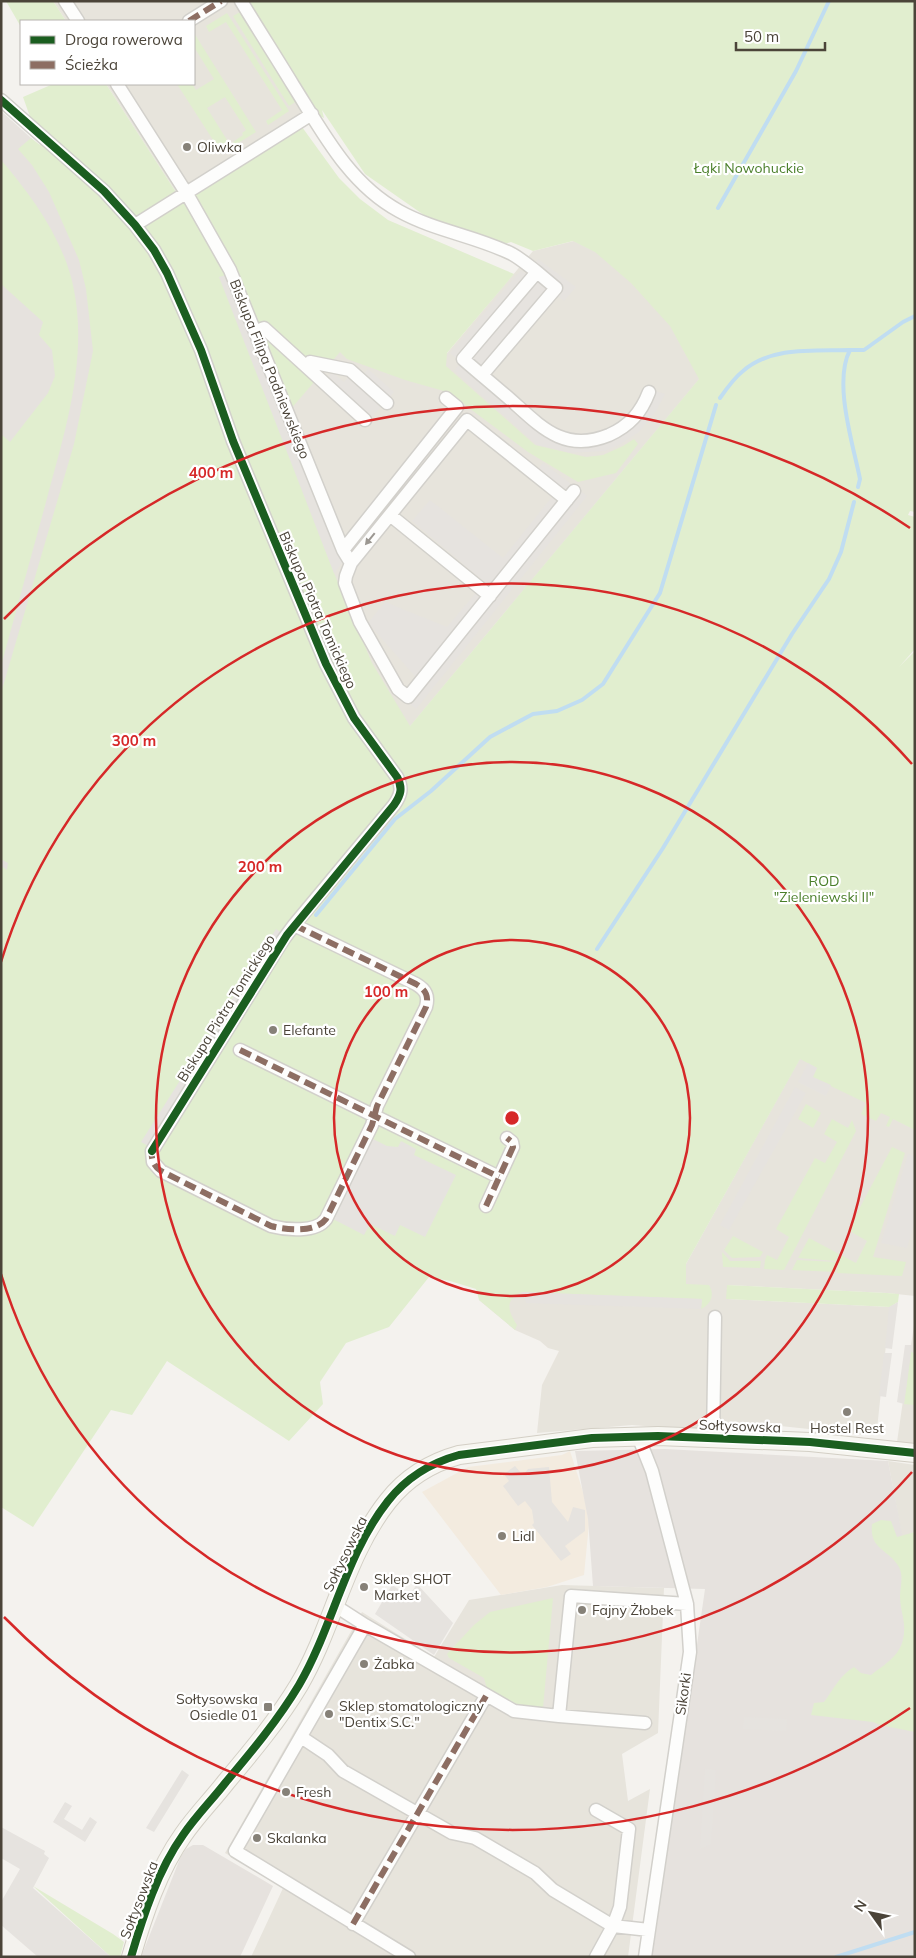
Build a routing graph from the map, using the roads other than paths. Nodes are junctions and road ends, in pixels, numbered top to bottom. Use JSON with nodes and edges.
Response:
{"nodes":[{"id":1,"x":65,"y":1,"type":"edge"},
{"id":2,"x":221,"y":1,"type":"edge"},
{"id":3,"x":241,"y":1,"type":"edge"},
{"id":4,"x":77,"y":20,"type":"edge"},
{"id":5,"x":191,"y":20,"type":"edge"},
{"id":6,"x":118,"y":85,"type":"edge"},
{"id":7,"x":1,"y":100,"type":"edge"},
{"id":8,"x":312,"y":114,"type":"junction"},
{"id":9,"x":187,"y":194,"type":"junction"},
{"id":10,"x":135,"y":225,"type":"junction"},
{"id":11,"x":537,"y":272,"type":"junction"},
{"id":12,"x":256,"y":331,"type":"junction"},
{"id":13,"x":306,"y":366,"type":"junction"},
{"id":14,"x":482,"y":375,"type":"junction"},
{"id":15,"x":649,"y":392,"type":"dead end"},
{"id":16,"x":446,"y":398,"type":"dead end"},
{"id":17,"x":387,"y":404,"type":"dead end"},
{"id":18,"x":365,"y":420,"type":"dead end"},
{"id":19,"x":390,"y":515,"type":"junction"},
{"id":20,"x":343,"y":550,"type":"junction"},
{"id":21,"x":351,"y":563,"type":"junction"},
{"id":22,"x":490,"y":596,"type":"junction"},
{"id":23,"x":294,"y":925,"type":"junction"},
{"id":24,"x":240,"y":1050,"type":"dead end"},
{"id":25,"x":374,"y":1116,"type":"junction"},
{"id":26,"x":507,"y":1138,"type":"dead end"},
{"id":27,"x":499,"y":1177,"type":"junction"},
{"id":28,"x":486,"y":1206,"type":"dead end"},
{"id":29,"x":716,"y":1317,"type":"dead end"},
{"id":30,"x":638,"y":1436,"type":"junction"},
{"id":31,"x":713,"y":1438,"type":"junction"},
{"id":32,"x":915,"y":1453,"type":"edge"},
{"id":33,"x":687,"y":1604,"type":"junction"},
{"id":34,"x":334,"y":1605,"type":"junction"},
{"id":35,"x":365,"y":1625,"type":"junction"},
{"id":36,"x":486,"y":1696,"type":"junction"},
{"id":37,"x":559,"y":1716,"type":"junction"},
{"id":38,"x":645,"y":1723,"type":"dead end"},
{"id":39,"x":301,"y":1737,"type":"junction"},
{"id":40,"x":596,"y":1810,"type":"dead end"},
{"id":41,"x":418,"y":1813,"type":"junction"},
{"id":42,"x":353,"y":1924,"type":"junction"},
{"id":43,"x":613,"y":1926,"type":"junction"},
{"id":44,"x":649,"y":1930,"type":"junction"},
{"id":45,"x":131,"y":1957,"type":"edge"},
{"id":46,"x":409,"y":1957,"type":"edge"},
{"id":47,"x":596,"y":1957,"type":"edge"},
{"id":48,"x":645,"y":1957,"type":"edge"}],
"edges":[{"from":1,"to":4,"type":"street"},
{"from":2,"to":5,"type":"street"},
{"from":3,"to":8,"type":"street"},
{"from":6,"to":9,"type":"street","name":"Biskupa Filipa Padniewskiego"},
{"from":7,"to":10,"type":"street","name":"Biskupa Piotra Tomickiego"},
{"from":8,"to":9,"type":"street"},
{"from":8,"to":11,"type":"street"},
{"from":9,"to":10,"type":"street"},
{"from":9,"to":12,"type":"street","name":"Biskupa Filipa Padniewskiego"},
{"from":10,"to":23,"type":"street","name":"Biskupa Piotra Tomickiego"},
{"from":11,"to":14,"type":"street"},
{"from":11,"to":14,"type":"street"},
{"from":12,"to":13,"type":"street"},
{"from":12,"to":20,"type":"street","name":"Biskupa Filipa Padniewskiego"},
{"from":13,"to":17,"type":"street"},
{"from":13,"to":18,"type":"street"},
{"from":14,"to":15,"type":"street"},
{"from":16,"to":20,"type":"street"},
{"from":19,"to":21,"type":"street","one_way":true},
{"from":19,"to":22,"type":"street"},
{"from":19,"to":22,"type":"street"},
{"from":20,"to":21,"type":"street","name":"Biskupa Filipa Padniewskiego"},
{"from":21,"to":22,"type":"street"},
{"from":23,"to":25,"type":"street","name":"Biskupa Piotra Tomickiego"},
{"from":23,"to":25,"type":"street","name":"Biskupa Piotra Tomickiego"},
{"from":24,"to":25,"type":"street"},
{"from":25,"to":27,"type":"street"},
{"from":26,"to":27,"type":"street"},
{"from":27,"to":28,"type":"street"},
{"from":29,"to":31,"type":"street"},
{"from":30,"to":31,"type":"street","name":"Sołtysowska"},
{"from":30,"to":33,"type":"street","name":"Sikorki"},
{"from":30,"to":34,"type":"street","name":"Sołtysowska"},
{"from":31,"to":32,"type":"street","name":"Sołtysowska"},
{"from":33,"to":37,"type":"street"},
{"from":33,"to":44,"type":"street","name":"Sikorki"},
{"from":34,"to":35,"type":"street"},
{"from":34,"to":45,"type":"street","name":"Sołtysowska"},
{"from":35,"to":36,"type":"street"},
{"from":35,"to":39,"type":"street"},
{"from":36,"to":37,"type":"street"},
{"from":36,"to":41,"type":"street"},
{"from":37,"to":38,"type":"street"},
{"from":39,"to":41,"type":"street"},
{"from":39,"to":42,"type":"street"},
{"from":40,"to":43,"type":"street"},
{"from":41,"to":42,"type":"street"},
{"from":41,"to":43,"type":"street"},
{"from":42,"to":46,"type":"street"},
{"from":43,"to":44,"type":"street"},
{"from":43,"to":47,"type":"street"},
{"from":44,"to":48,"type":"street","name":"Sikorki"}]}
